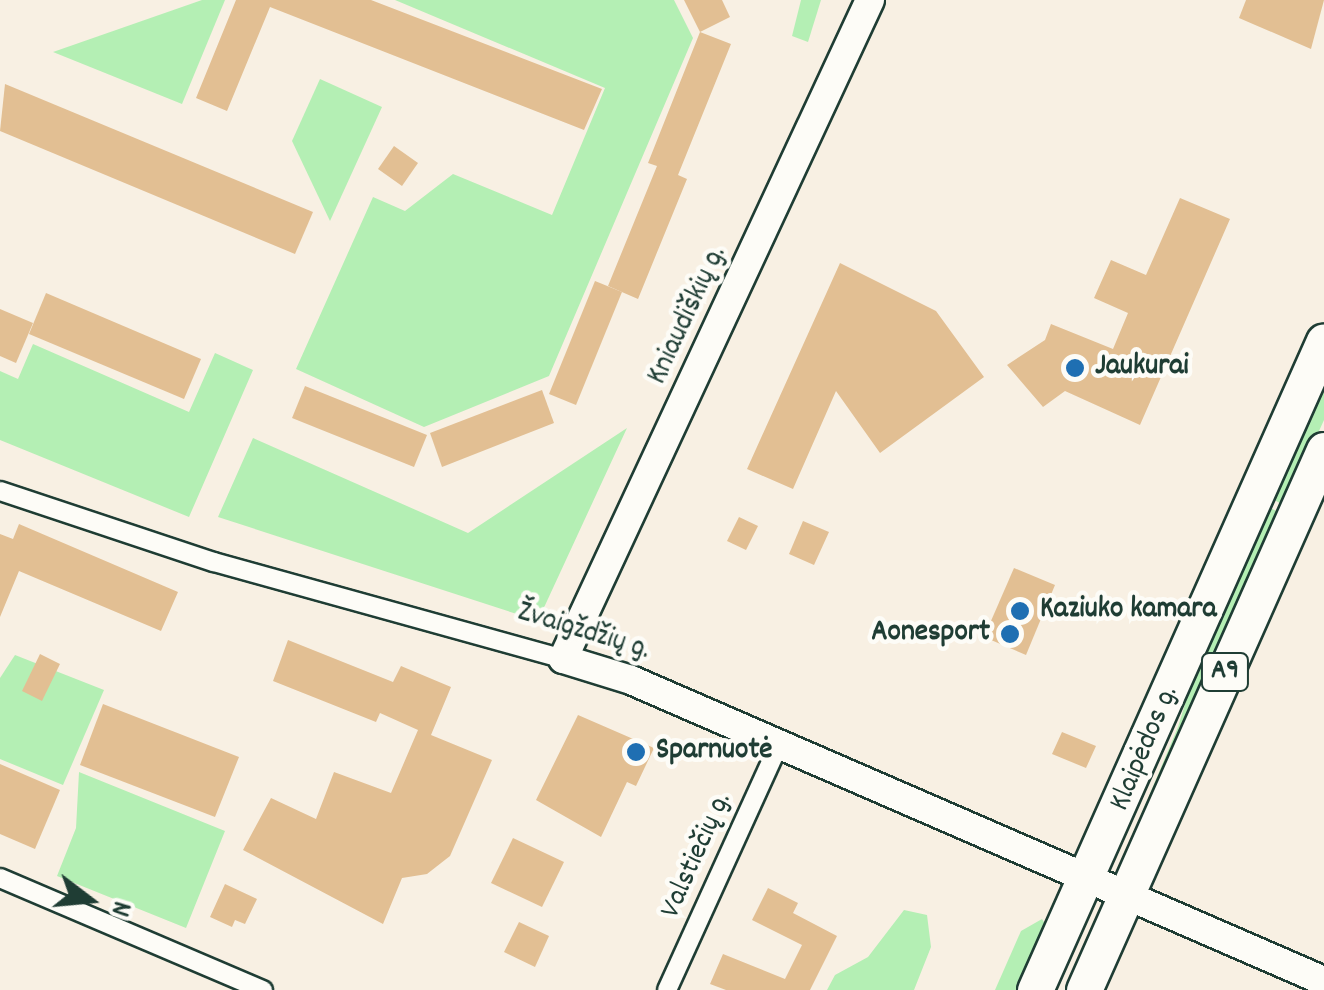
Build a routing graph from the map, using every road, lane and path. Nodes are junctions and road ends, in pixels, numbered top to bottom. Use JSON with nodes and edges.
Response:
{"nodes":[{"id":1,"x":870,"y":0,"type":"edge"},
{"id":2,"x":1324,"y":340,"type":"edge"},
{"id":3,"x":1324,"y":450,"type":"edge"},
{"id":4,"x":0,"y":492,"type":"edge"},
{"id":5,"x":563,"y":659,"type":"junction"},
{"id":6,"x":779,"y":744,"type":"junction"},
{"id":7,"x":0,"y":878,"type":"edge"},
{"id":8,"x":1087,"y":878,"type":"junction"},
{"id":9,"x":1126,"y":895,"type":"junction"},
{"id":10,"x":1324,"y":981,"type":"edge"},
{"id":11,"x":263,"y":990,"type":"edge"},
{"id":12,"x":667,"y":990,"type":"edge"},
{"id":13,"x":1035,"y":990,"type":"edge"},
{"id":14,"x":1084,"y":990,"type":"edge"}],
"edges":[{"from":1,"to":5,"type":"main road","name":"Kniaudiškių g."},
{"from":2,"to":8,"type":"highway","name":"Klaipėdos g.","number":"A9"},
{"from":3,"to":9,"type":"highway","name":"Klaipėdos g.","number":"A9"},
{"from":4,"to":5,"type":"street","name":"Žvaigždžių g."},
{"from":5,"to":6,"type":"main road","name":"Žvaigždžių g."},
{"from":6,"to":8,"type":"main road","name":"Žvaigždžių g."},
{"from":6,"to":12,"type":"street","name":"Valstiečių g."},
{"from":7,"to":11,"type":"street"},
{"from":8,"to":9,"type":"main road","name":"Žvaigždžių g."},
{"from":8,"to":13,"type":"highway","name":"Klaipėdos g.","number":"A9"},
{"from":9,"to":10,"type":"main road","name":"Žvaigždžių g."},
{"from":9,"to":14,"type":"highway","name":"Klaipėdos g.","number":"A9"}]}
